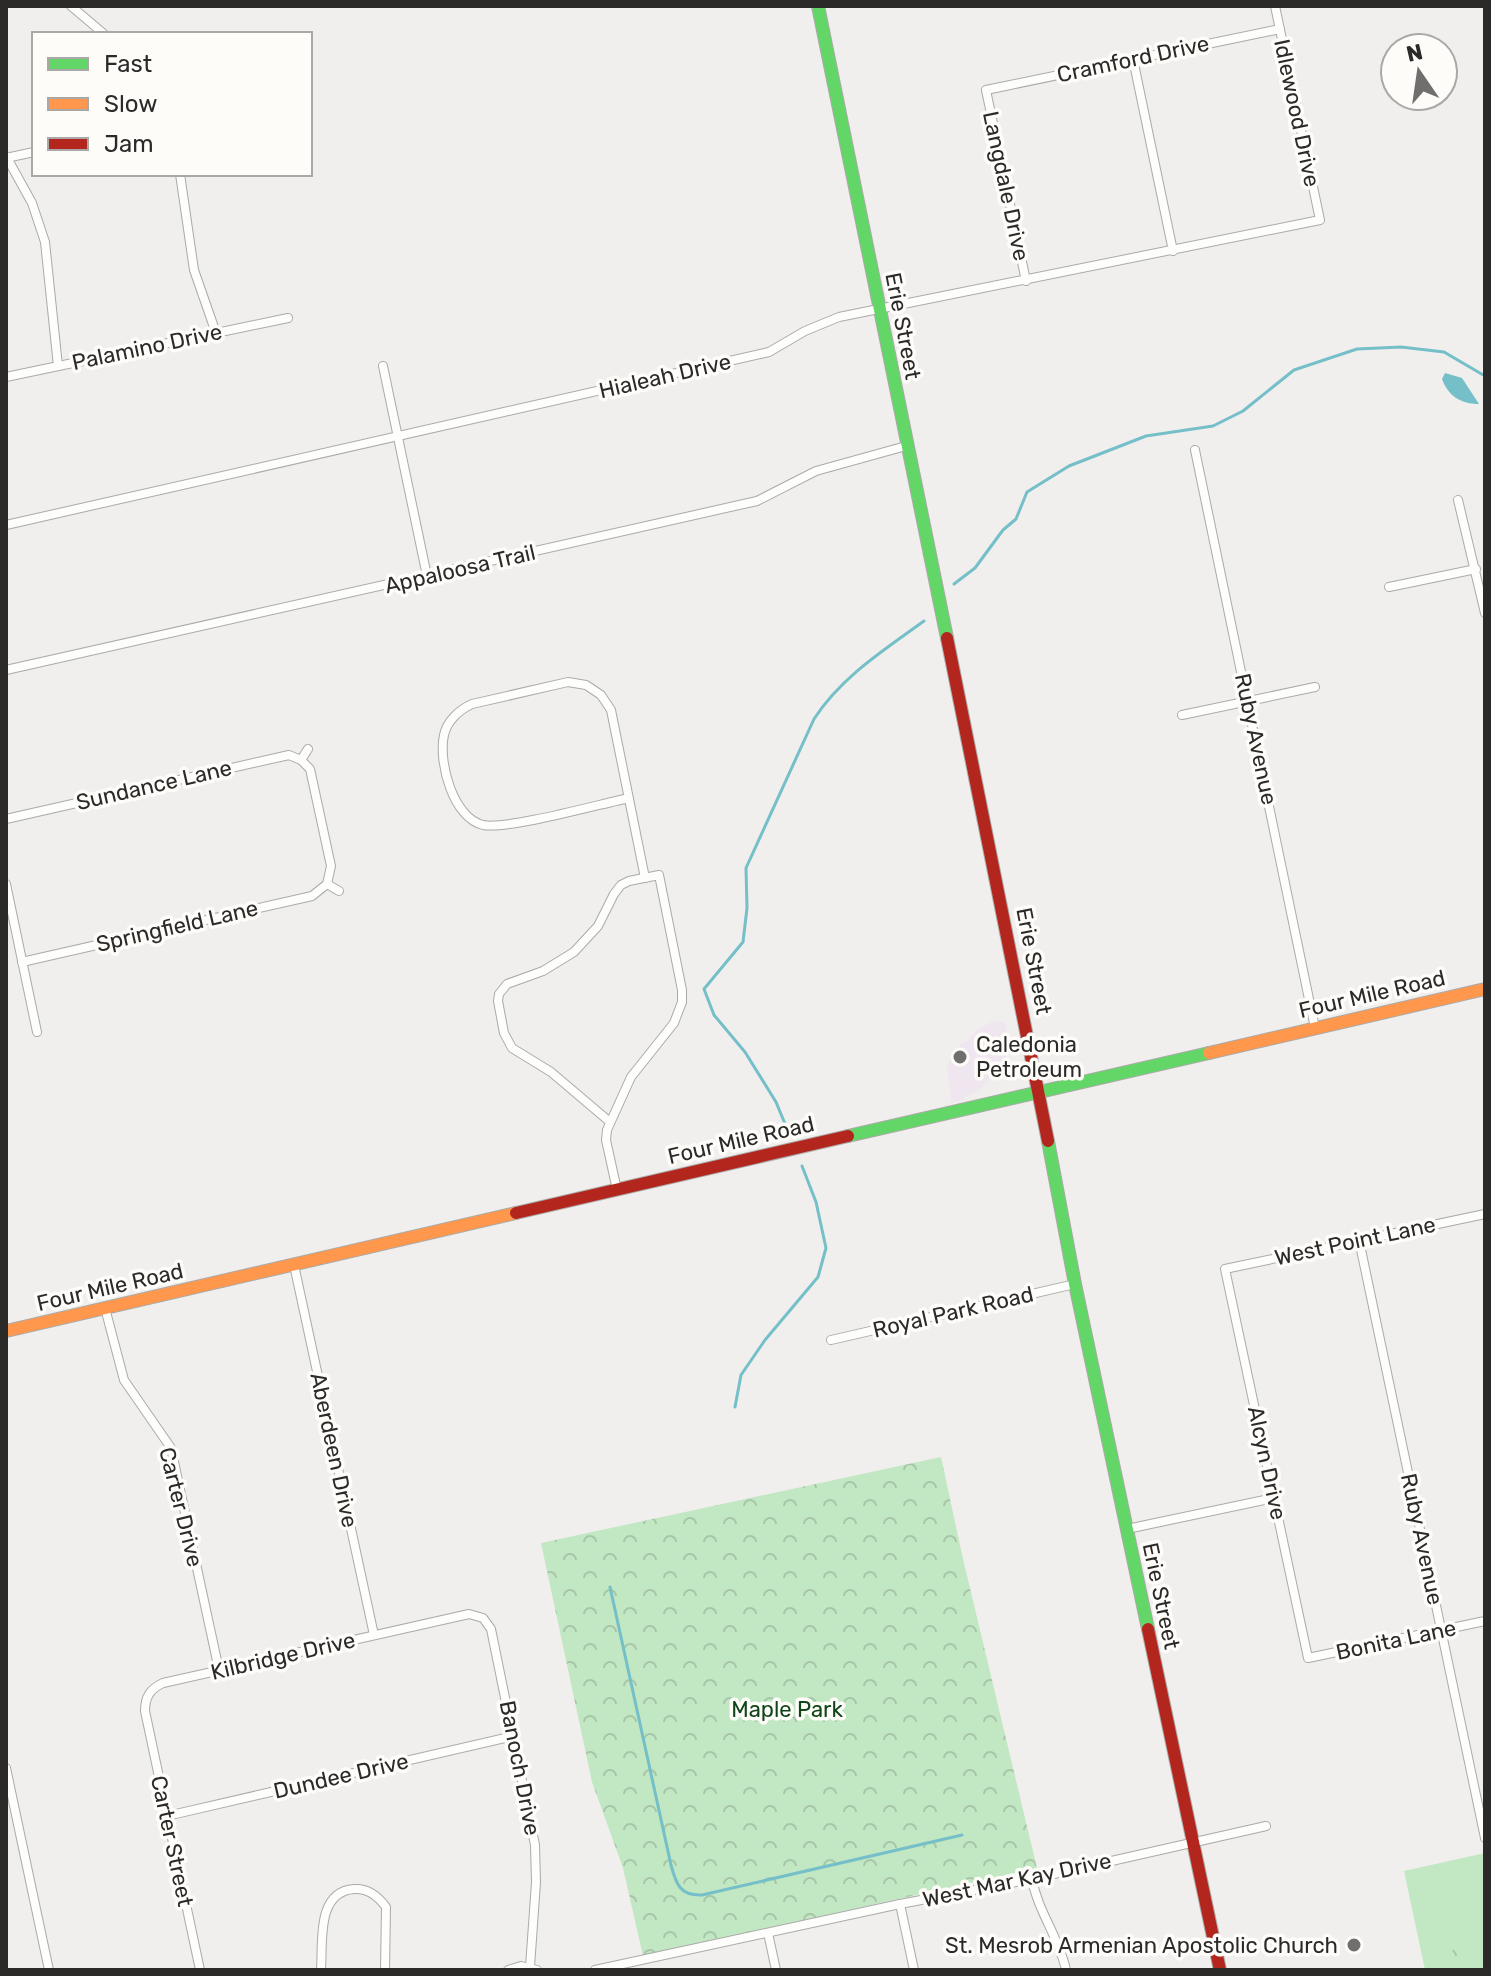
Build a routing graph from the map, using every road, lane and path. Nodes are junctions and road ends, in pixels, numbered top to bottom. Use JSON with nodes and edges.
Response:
{"nodes":[{"id":1,"x":71,"y":6,"type":"edge"},
{"id":2,"x":818,"y":6,"type":"edge"},
{"id":3,"x":1275,"y":6,"type":"edge"},
{"id":4,"x":1280,"y":29,"type":"junction"},
{"id":5,"x":102,"y":32,"type":"edge"},
{"id":6,"x":1133,"y":59,"type":"junction"},
{"id":7,"x":986,"y":90,"type":"joint"},
{"id":8,"x":32,"y":152,"type":"edge"},
{"id":9,"x":6,"y":157,"type":"edge"},
{"id":10,"x":180,"y":176,"type":"edge"},
{"id":11,"x":1320,"y":220,"type":"joint"},
{"id":12,"x":1173,"y":251,"type":"junction"},
{"id":13,"x":1026,"y":281,"type":"junction"},
{"id":14,"x":880,"y":310,"type":"junction"},
{"id":15,"x":288,"y":318,"type":"dead end"},
{"id":16,"x":216,"y":333,"type":"junction"},
{"id":17,"x":58,"y":366,"type":"junction"},
{"id":18,"x":383,"y":366,"type":"dead end"},
{"id":19,"x":6,"y":377,"type":"edge"},
{"id":20,"x":398,"y":436,"type":"junction"},
{"id":21,"x":906,"y":446,"type":"junction"},
{"id":22,"x":1195,"y":450,"type":"dead end"},
{"id":23,"x":1458,"y":500,"type":"dead end"},
{"id":24,"x":6,"y":525,"type":"edge"},
{"id":25,"x":1476,"y":569,"type":"junction"},
{"id":26,"x":427,"y":576,"type":"junction"},
{"id":27,"x":1389,"y":587,"type":"dead end"},
{"id":28,"x":1485,"y":613,"type":"edge"},
{"id":29,"x":6,"y":670,"type":"edge"},
{"id":30,"x":1315,"y":687,"type":"dead end"},
{"id":31,"x":1248,"y":702,"type":"junction"},
{"id":32,"x":1182,"y":715,"type":"dead end"},
{"id":33,"x":308,"y":749,"type":"dead end"},
{"id":34,"x":301,"y":760,"type":"junction"},
{"id":35,"x":629,"y":798,"type":"junction"},
{"id":36,"x":6,"y":819,"type":"edge"},
{"id":37,"x":645,"y":878,"type":"junction"},
{"id":38,"x":6,"y":884,"type":"edge"},
{"id":39,"x":327,"y":884,"type":"junction"},
{"id":40,"x":339,"y":891,"type":"dead end"},
{"id":41,"x":22,"y":962,"type":"junction"},
{"id":42,"x":1485,"y":989,"type":"edge"},
{"id":43,"x":1315,"y":1028,"type":"junction"},
{"id":44,"x":37,"y":1032,"type":"dead end"},
{"id":45,"x":1040,"y":1093,"type":"junction"},
{"id":46,"x":610,"y":1122,"type":"junction"},
{"id":47,"x":617,"y":1190,"type":"junction"},
{"id":48,"x":1485,"y":1214,"type":"edge"},
{"id":49,"x":1359,"y":1240,"type":"junction"},
{"id":50,"x":294,"y":1265,"type":"junction"},
{"id":51,"x":1225,"y":1269,"type":"joint"},
{"id":52,"x":1075,"y":1284,"type":"junction"},
{"id":53,"x":105,"y":1308,"type":"junction"},
{"id":54,"x":6,"y":1331,"type":"edge"},
{"id":55,"x":831,"y":1340,"type":"dead end"},
{"id":56,"x":1274,"y":1498,"type":"junction"},
{"id":57,"x":1127,"y":1529,"type":"junction"},
{"id":58,"x":439,"y":1620,"type":"joint"},
{"id":59,"x":1485,"y":1621,"type":"edge"},
{"id":60,"x":1441,"y":1631,"type":"junction"},
{"id":61,"x":374,"y":1635,"type":"junction"},
{"id":62,"x":1308,"y":1658,"type":"joint"},
{"id":63,"x":219,"y":1670,"type":"junction"},
{"id":64,"x":145,"y":1711,"type":"joint"},
{"id":65,"x":514,"y":1736,"type":"junction"},
{"id":66,"x":6,"y":1768,"type":"edge"},
{"id":67,"x":167,"y":1816,"type":"junction"},
{"id":68,"x":1266,"y":1826,"type":"dead end"},
{"id":69,"x":1485,"y":1838,"type":"edge"},
{"id":70,"x":1193,"y":1841,"type":"junction"},
{"id":71,"x":1032,"y":1879,"type":"junction"},
{"id":72,"x":900,"y":1904,"type":"junction"},
{"id":73,"x":768,"y":1933,"type":"junction"},
{"id":74,"x":634,"y":1966,"type":"edge"},
{"id":75,"x":534,"y":1968,"type":"edge"},
{"id":76,"x":49,"y":1970,"type":"edge"},
{"id":77,"x":200,"y":1970,"type":"edge"},
{"id":78,"x":321,"y":1970,"type":"edge"},
{"id":79,"x":385,"y":1970,"type":"edge"},
{"id":80,"x":508,"y":1970,"type":"edge"},
{"id":81,"x":595,"y":1970,"type":"edge"},
{"id":82,"x":776,"y":1970,"type":"edge"},
{"id":83,"x":914,"y":1970,"type":"edge"},
{"id":84,"x":1066,"y":1970,"type":"edge"},
{"id":85,"x":1220,"y":1970,"type":"edge"}],
"edges":[{"from":1,"to":5,"type":"street"},
{"from":2,"to":14,"type":"street","name":"Erie Street"},
{"from":3,"to":4,"type":"street","name":"Idlewood Drive"},
{"from":4,"to":6,"type":"street","name":"Cramford Drive"},
{"from":4,"to":11,"type":"street","name":"Idlewood Drive"},
{"from":6,"to":7,"type":"street","name":"Cramford Drive"},
{"from":6,"to":12,"type":"street"},
{"from":7,"to":13,"type":"street","name":"Langdale Drive"},
{"from":8,"to":9,"type":"street"},
{"from":9,"to":17,"type":"street"},
{"from":10,"to":16,"type":"street"},
{"from":11,"to":12,"type":"street","name":"Hialeah Drive"},
{"from":12,"to":13,"type":"street","name":"Hialeah Drive"},
{"from":13,"to":14,"type":"street","name":"Hialeah Drive"},
{"from":14,"to":20,"type":"street","name":"Hialeah Drive"},
{"from":14,"to":21,"type":"street","name":"Erie Street"},
{"from":15,"to":16,"type":"street","name":"Palamino Drive"},
{"from":16,"to":17,"type":"street","name":"Palamino Drive"},
{"from":17,"to":19,"type":"street","name":"Palamino Drive"},
{"from":18,"to":20,"type":"street"},
{"from":20,"to":24,"type":"street","name":"Hialeah Drive"},
{"from":20,"to":26,"type":"street"},
{"from":21,"to":26,"type":"street","name":"Appaloosa Trail"},
{"from":21,"to":45,"type":"street","name":"Erie Street"},
{"from":22,"to":31,"type":"street","name":"Ruby Avenue"},
{"from":23,"to":25,"type":"street"},
{"from":25,"to":27,"type":"street"},
{"from":25,"to":28,"type":"street"},
{"from":26,"to":29,"type":"street","name":"Appaloosa Trail"},
{"from":30,"to":31,"type":"street"},
{"from":31,"to":32,"type":"street"},
{"from":31,"to":43,"type":"street","name":"Ruby Avenue"},
{"from":33,"to":34,"type":"street"},
{"from":34,"to":36,"type":"street","name":"Sundance Lane"},
{"from":34,"to":39,"type":"street"},
{"from":35,"to":35,"type":"street"},
{"from":35,"to":37,"type":"street"},
{"from":37,"to":46,"type":"street"},
{"from":37,"to":46,"type":"street"},
{"from":38,"to":41,"type":"street"},
{"from":39,"to":40,"type":"street"},
{"from":39,"to":41,"type":"street","name":"Springfield Lane"},
{"from":41,"to":44,"type":"street"},
{"from":42,"to":43,"type":"street","name":"Four Mile Road"},
{"from":43,"to":45,"type":"street","name":"Four Mile Road"},
{"from":45,"to":47,"type":"street","name":"Four Mile Road"},
{"from":45,"to":52,"type":"street","name":"Erie Street"},
{"from":46,"to":47,"type":"street"},
{"from":47,"to":50,"type":"street","name":"Four Mile Road"},
{"from":48,"to":49,"type":"street","name":"West Point Lane"},
{"from":49,"to":51,"type":"street","name":"West Point Lane"},
{"from":49,"to":60,"type":"street","name":"Ruby Avenue"},
{"from":50,"to":53,"type":"street","name":"Four Mile Road"},
{"from":50,"to":61,"type":"street","name":"Aberdeen Drive"},
{"from":51,"to":56,"type":"street","name":"Alcyn Drive"},
{"from":52,"to":55,"type":"street","name":"Royal Park Road"},
{"from":52,"to":57,"type":"street","name":"Erie Street"},
{"from":53,"to":54,"type":"street","name":"Four Mile Road"},
{"from":53,"to":63,"type":"street","name":"Carter Drive"},
{"from":56,"to":57,"type":"street"},
{"from":56,"to":62,"type":"street","name":"Alcyn Drive"},
{"from":57,"to":70,"type":"street","name":"Erie Street"},
{"from":58,"to":61,"type":"street","name":"Kilbridge Drive"},
{"from":58,"to":65,"type":"street","name":"Banoch Drive"},
{"from":59,"to":60,"type":"street","name":"Bonita Lane"},
{"from":60,"to":62,"type":"street","name":"Bonita Lane"},
{"from":60,"to":69,"type":"street","name":"Ruby Avenue"},
{"from":61,"to":63,"type":"street","name":"Kilbridge Drive"},
{"from":63,"to":64,"type":"street","name":"Kilbridge Drive"},
{"from":64,"to":67,"type":"street","name":"Carter Street"},
{"from":65,"to":67,"type":"street","name":"Dundee Drive"},
{"from":65,"to":75,"type":"street","name":"Banoch Drive"},
{"from":66,"to":76,"type":"street"},
{"from":67,"to":77,"type":"street","name":"Carter Street"},
{"from":68,"to":70,"type":"street","name":"West Mar Kay Drive"},
{"from":70,"to":71,"type":"street","name":"West Mar Kay Drive"},
{"from":70,"to":85,"type":"street","name":"Erie Street"},
{"from":71,"to":72,"type":"street","name":"West Mar Kay Drive"},
{"from":71,"to":84,"type":"street"},
{"from":72,"to":73,"type":"street","name":"West Mar Kay Drive"},
{"from":72,"to":83,"type":"street"},
{"from":73,"to":74,"type":"street","name":"West Mar Kay Drive"},
{"from":73,"to":82,"type":"street"},
{"from":74,"to":81,"type":"street","name":"West Mar Kay Drive"},
{"from":75,"to":80,"type":"street"},
{"from":78,"to":79,"type":"street"}]}
